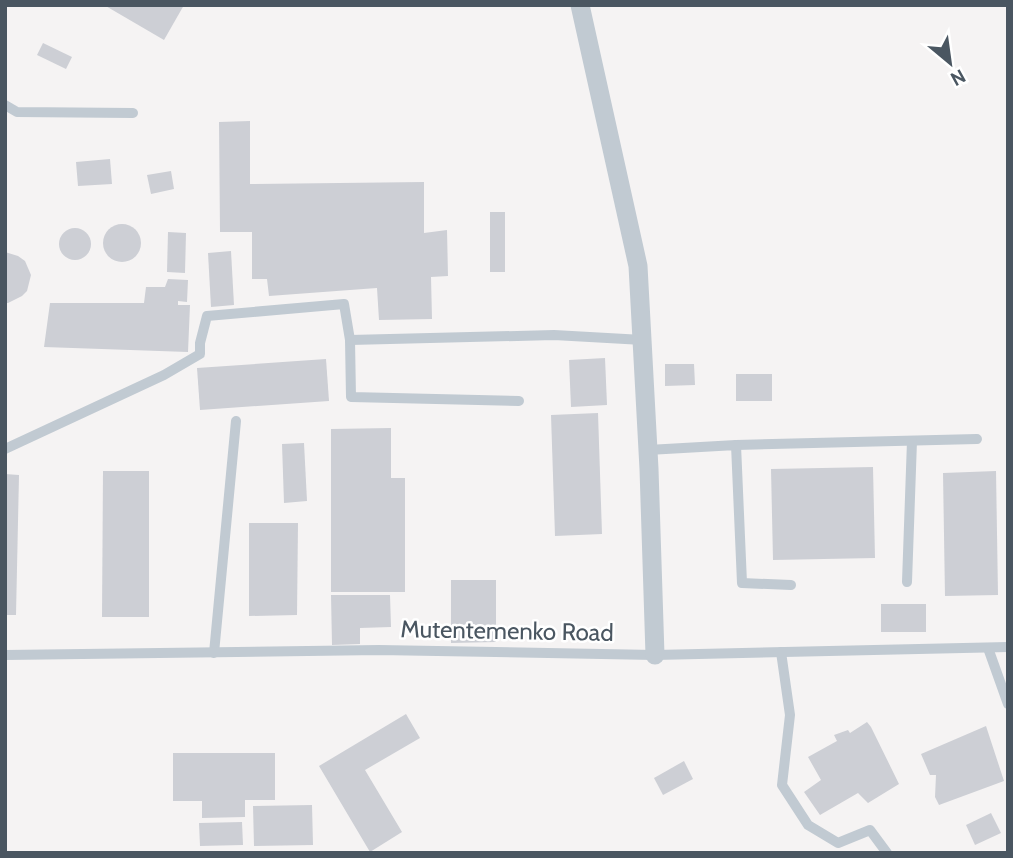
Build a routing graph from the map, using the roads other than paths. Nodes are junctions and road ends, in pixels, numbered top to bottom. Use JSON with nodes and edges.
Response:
{"nodes":[{"id":1,"x":580,"y":5,"type":"edge"},
{"id":2,"x":5,"y":105,"type":"edge"},
{"id":3,"x":133,"y":113,"type":"dead end"},
{"id":4,"x":349,"y":340,"type":"junction"},
{"id":5,"x":643,"y":340,"type":"junction"},
{"id":6,"x":519,"y":401,"type":"dead end"},
{"id":7,"x":236,"y":421,"type":"dead end"},
{"id":8,"x":978,"y":439,"type":"dead end"},
{"id":9,"x":912,"y":441,"type":"junction"},
{"id":10,"x":736,"y":445,"type":"junction"},
{"id":11,"x":5,"y":449,"type":"edge"},
{"id":12,"x":648,"y":450,"type":"junction"},
{"id":13,"x":907,"y":582,"type":"dead end"},
{"id":14,"x":791,"y":585,"type":"dead end"},
{"id":15,"x":988,"y":648,"type":"junction"},
{"id":16,"x":1008,"y":648,"type":"edge"},
{"id":17,"x":781,"y":652,"type":"junction"},
{"id":18,"x":214,"y":653,"type":"junction"},
{"id":19,"x":5,"y":655,"type":"edge"},
{"id":20,"x":655,"y":655,"type":"junction"},
{"id":21,"x":1008,"y":704,"type":"edge"},
{"id":22,"x":887,"y":853,"type":"edge"}],
"edges":[{"from":1,"to":5,"type":"street"},
{"from":2,"to":3,"type":"lane"},
{"from":4,"to":5,"type":"lane"},
{"from":4,"to":6,"type":"lane"},
{"from":4,"to":11,"type":"lane"},
{"from":5,"to":12,"type":"street"},
{"from":7,"to":18,"type":"lane"},
{"from":8,"to":9,"type":"lane"},
{"from":9,"to":10,"type":"lane"},
{"from":9,"to":13,"type":"lane"},
{"from":10,"to":12,"type":"lane"},
{"from":10,"to":14,"type":"lane"},
{"from":12,"to":20,"type":"street"},
{"from":15,"to":16,"type":"lane","name":"Mutentemenko Road"},
{"from":15,"to":17,"type":"lane","name":"Mutentemenko Road"},
{"from":15,"to":21,"type":"lane"},
{"from":17,"to":20,"type":"lane","name":"Mutentemenko Road"},
{"from":17,"to":22,"type":"lane"},
{"from":18,"to":19,"type":"lane","name":"Mutentemenko Road"},
{"from":18,"to":20,"type":"lane","name":"Mutentemenko Road"}]}
